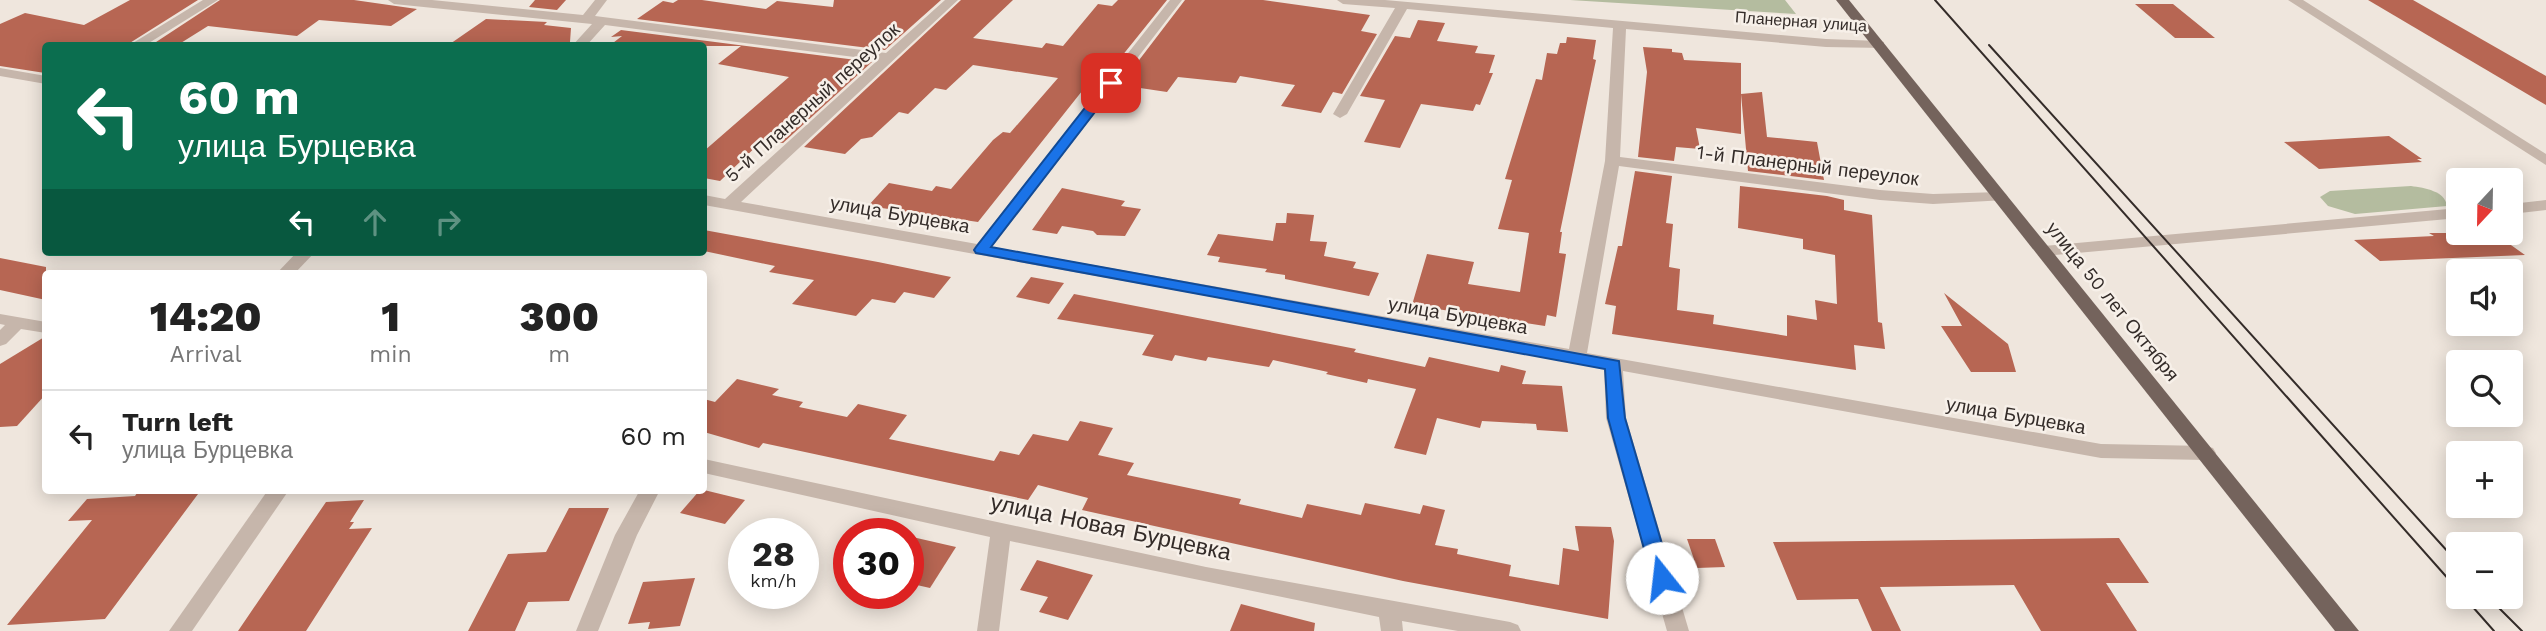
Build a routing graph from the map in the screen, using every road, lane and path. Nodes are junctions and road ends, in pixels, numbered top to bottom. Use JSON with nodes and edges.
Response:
{"nodes":[{"id":1,"x":212,"y":0,"type":"edge"},
{"id":2,"x":394,"y":0,"type":"edge"},
{"id":3,"x":600,"y":0,"type":"edge"},
{"id":4,"x":951,"y":0,"type":"edge"},
{"id":5,"x":1176,"y":0,"type":"edge"},
{"id":6,"x":1343,"y":0,"type":"edge"},
{"id":7,"x":1842,"y":0,"type":"edge"},
{"id":8,"x":2294,"y":0,"type":"edge"},
{"id":9,"x":1402,"y":7,"type":"junction"},
{"id":10,"x":586,"y":19,"type":"junction"},
{"id":11,"x":603,"y":21,"type":"junction"},
{"id":12,"x":1620,"y":25,"type":"junction"},
{"id":13,"x":141,"y":42,"type":"edge"},
{"id":14,"x":583,"y":42,"type":"edge"},
{"id":15,"x":1879,"y":45,"type":"junction"},
{"id":16,"x":890,"y":58,"type":"junction"},
{"id":17,"x":0,"y":72,"type":"edge"},
{"id":18,"x":42,"y":79,"type":"edge"},
{"id":19,"x":1340,"y":114,"type":"dead end"},
{"id":20,"x":1612,"y":161,"type":"junction"},
{"id":21,"x":2546,"y":161,"type":"edge"},
{"id":22,"x":2000,"y":197,"type":"junction"},
{"id":23,"x":707,"y":200,"type":"edge"},
{"id":24,"x":729,"y":204,"type":"junction"},
{"id":25,"x":2546,"y":205,"type":"edge"},
{"id":26,"x":2524,"y":208,"type":"edge"},
{"id":27,"x":2446,"y":214,"type":"edge"},
{"id":28,"x":981,"y":250,"type":"junction"},
{"id":29,"x":2044,"y":251,"type":"junction"},
{"id":30,"x":303,"y":256,"type":"edge"},
{"id":31,"x":288,"y":270,"type":"edge"},
{"id":32,"x":9,"y":320,"type":"edge"},
{"id":33,"x":42,"y":327,"type":"edge"},
{"id":34,"x":0,"y":340,"type":"edge"},
{"id":35,"x":1577,"y":358,"type":"junction"},
{"id":36,"x":1613,"y":365,"type":"junction"},
{"id":37,"x":2206,"y":453,"type":"junction"},
{"id":38,"x":707,"y":467,"type":"edge"},
{"id":39,"x":276,"y":494,"type":"edge"},
{"id":40,"x":648,"y":494,"type":"edge"},
{"id":41,"x":1001,"y":532,"type":"junction"},
{"id":42,"x":1391,"y":621,"type":"edge"},
{"id":43,"x":180,"y":631,"type":"edge"},
{"id":44,"x":587,"y":631,"type":"edge"},
{"id":45,"x":988,"y":631,"type":"edge"},
{"id":46,"x":1510,"y":631,"type":"edge"},
{"id":47,"x":1678,"y":631,"type":"edge"},
{"id":48,"x":2347,"y":631,"type":"edge"}],
"edges":[{"from":1,"to":13,"type":"street"},
{"from":2,"to":10,"type":"street"},
{"from":3,"to":10,"type":"street"},
{"from":4,"to":16,"type":"street","name":"5-й Планерный переулок"},
{"from":5,"to":28,"type":"street"},
{"from":6,"to":9,"type":"street","name":"Планерная улица"},
{"from":7,"to":15,"type":"main road","name":"улица 50 лет Октября"},
{"from":8,"to":21,"type":"street"},
{"from":9,"to":12,"type":"street","name":"Планерная улица"},
{"from":9,"to":19,"type":"street"},
{"from":10,"to":11,"type":"street"},
{"from":11,"to":14,"type":"street"},
{"from":11,"to":16,"type":"street"},
{"from":12,"to":15,"type":"street","name":"Планерная улица"},
{"from":12,"to":20,"type":"street"},
{"from":15,"to":22,"type":"main road","name":"улица 50 лет Октября"},
{"from":16,"to":24,"type":"street","name":"5-й Планерный переулок"},
{"from":17,"to":18,"type":"street"},
{"from":20,"to":22,"type":"street","name":"1-й Планерный переулок"},
{"from":20,"to":35,"type":"street"},
{"from":22,"to":29,"type":"main road","name":"улица 50 лет Октября"},
{"from":23,"to":24,"type":"street","name":"улица Бурцевка"},
{"from":24,"to":28,"type":"street","name":"улица Бурцевка"},
{"from":25,"to":26,"type":"street"},
{"from":27,"to":29,"type":"street"},
{"from":28,"to":35,"type":"street","name":"улица Бурцевка"},
{"from":29,"to":37,"type":"main road","name":"улица 50 лет Октября"},
{"from":30,"to":31,"type":"street"},
{"from":32,"to":33,"type":"street"},
{"from":32,"to":34,"type":"street"},
{"from":35,"to":36,"type":"street","name":"улица Бурцевка"},
{"from":36,"to":37,"type":"street","name":"улица Бурцевка"},
{"from":36,"to":47,"type":"street"},
{"from":37,"to":48,"type":"main road","name":"улица 50 лет Октября"},
{"from":38,"to":41,"type":"street","name":"улица Новая Бурцевка"},
{"from":39,"to":43,"type":"street"},
{"from":40,"to":44,"type":"street"},
{"from":41,"to":42,"type":"street","name":"улица Новая Бурцевка"},
{"from":41,"to":45,"type":"street"},
{"from":42,"to":46,"type":"street","name":"улица Новая Бурцевка"}]}
